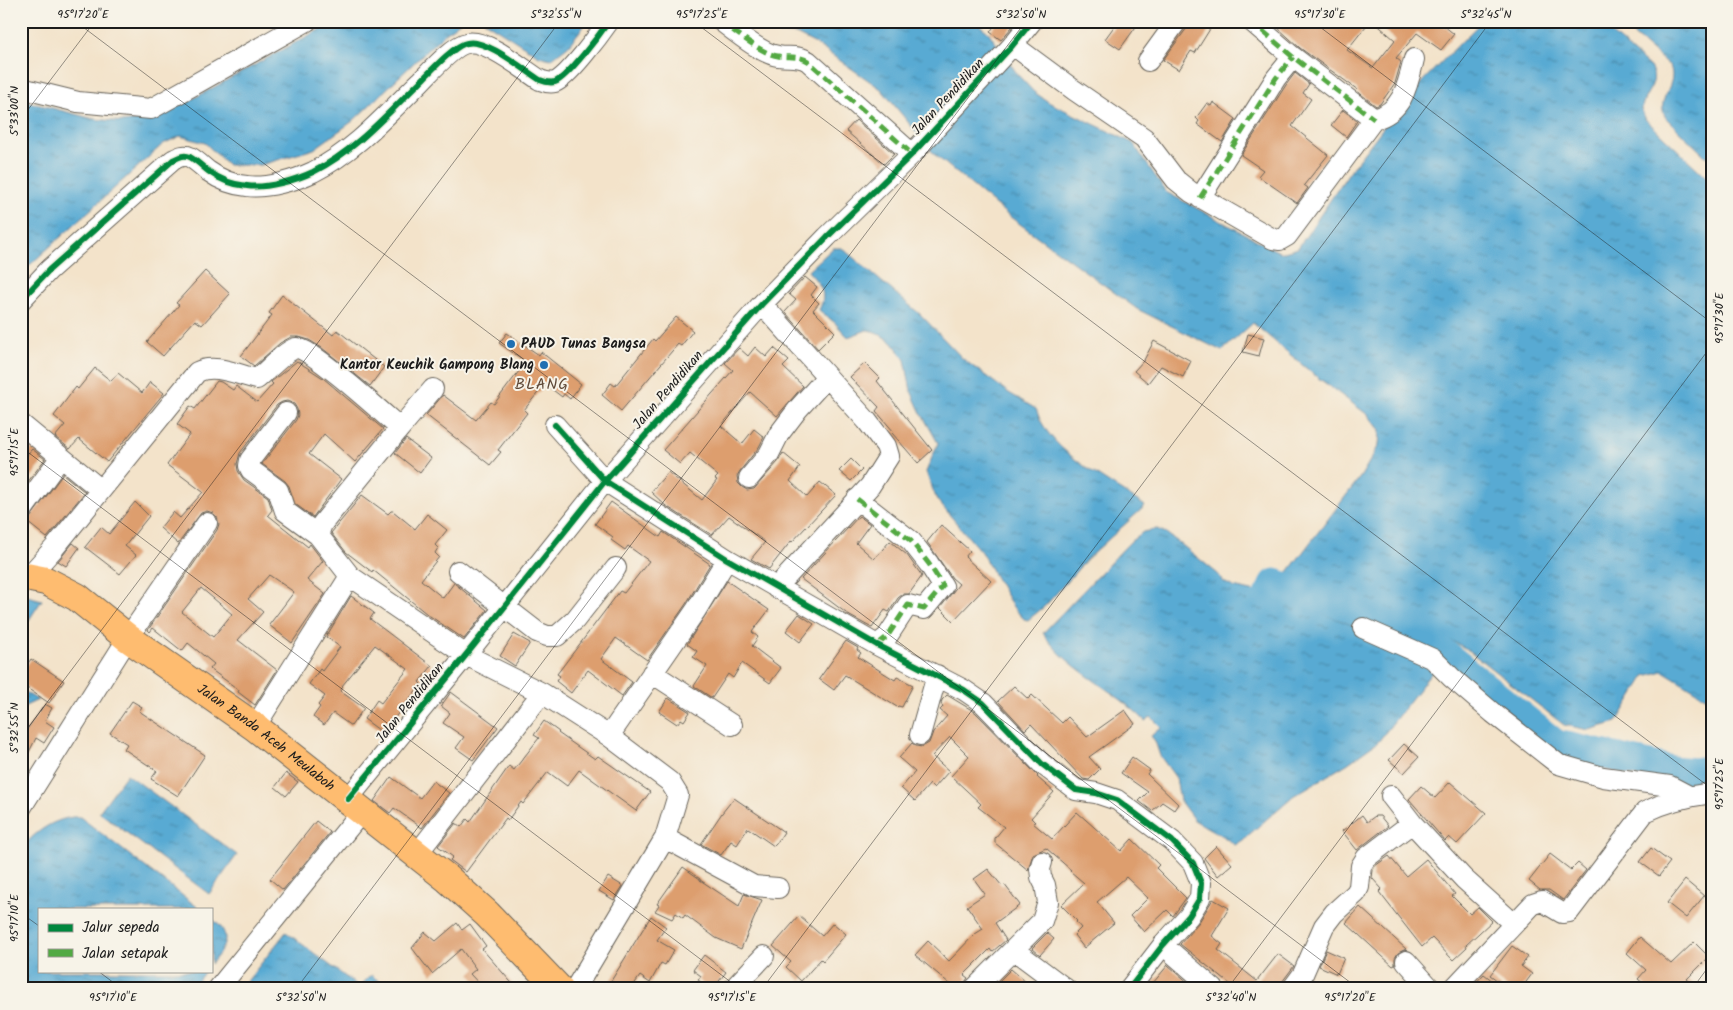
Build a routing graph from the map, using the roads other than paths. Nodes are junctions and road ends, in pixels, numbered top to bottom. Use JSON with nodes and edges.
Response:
{"nodes":[{"id":1,"x":307,"y":21,"type":"edge"},
{"id":2,"x":610,"y":21,"type":"edge"},
{"id":3,"x":721,"y":21,"type":"edge"},
{"id":4,"x":1032,"y":21,"type":"edge"},
{"id":5,"x":1177,"y":21,"type":"edge"},
{"id":6,"x":1251,"y":21,"type":"edge"},
{"id":7,"x":1012,"y":46,"type":"junction"},
{"id":8,"x":1293,"y":57,"type":"junction"},
{"id":9,"x":1414,"y":59,"type":"dead end"},
{"id":10,"x":1148,"y":62,"type":"dead end"},
{"id":11,"x":21,"y":88,"type":"edge"},
{"id":12,"x":1374,"y":119,"type":"junction"},
{"id":13,"x":915,"y":151,"type":"junction"},
{"id":14,"x":1200,"y":198,"type":"junction"},
{"id":15,"x":21,"y":300,"type":"edge"},
{"id":16,"x":762,"y":304,"type":"junction"},
{"id":17,"x":827,"y":377,"type":"junction"},
{"id":18,"x":432,"y":389,"type":"dead end"},
{"id":19,"x":286,"y":413,"type":"dead end"},
{"id":20,"x":21,"y":424,"type":"edge"},
{"id":21,"x":554,"y":425,"type":"dead end"},
{"id":22,"x":400,"y":428,"type":"junction"},
{"id":23,"x":61,"y":457,"type":"junction"},
{"id":24,"x":750,"y":478,"type":"dead end"},
{"id":25,"x":605,"y":481,"type":"junction"},
{"id":26,"x":101,"y":490,"type":"junction"},
{"id":27,"x":857,"y":499,"type":"junction"},
{"id":28,"x":21,"y":512,"type":"edge"},
{"id":29,"x":207,"y":523,"type":"dead end"},
{"id":30,"x":318,"y":535,"type":"junction"},
{"id":31,"x":727,"y":559,"type":"junction"},
{"id":32,"x":616,"y":568,"type":"dead end"},
{"id":33,"x":458,"y":571,"type":"dead end"},
{"id":34,"x":25,"y":576,"type":"edge"},
{"id":35,"x":350,"y":576,"type":"junction"},
{"id":36,"x":776,"y":588,"type":"junction"},
{"id":37,"x":504,"y":607,"type":"junction"},
{"id":38,"x":1363,"y":628,"type":"dead end"},
{"id":39,"x":128,"y":638,"type":"junction"},
{"id":40,"x":877,"y":645,"type":"junction"},
{"id":41,"x":466,"y":655,"type":"junction"},
{"id":42,"x":652,"y":673,"type":"junction"},
{"id":43,"x":937,"y":676,"type":"junction"},
{"id":44,"x":542,"y":694,"type":"junction"},
{"id":45,"x":732,"y":725,"type":"dead end"},
{"id":46,"x":255,"y":727,"type":"junction"},
{"id":47,"x":920,"y":735,"type":"dead end"},
{"id":48,"x":609,"y":736,"type":"junction"},
{"id":49,"x":1712,"y":794,"type":"edge"},
{"id":50,"x":1390,"y":796,"type":"dead end"},
{"id":51,"x":1689,"y":796,"type":"junction"},
{"id":52,"x":355,"y":804,"type":"junction"},
{"id":53,"x":21,"y":808,"type":"edge"},
{"id":54,"x":1412,"y":823,"type":"junction"},
{"id":55,"x":664,"y":838,"type":"junction"},
{"id":56,"x":417,"y":854,"type":"junction"},
{"id":57,"x":1042,"y":862,"type":"dead end"},
{"id":58,"x":778,"y":888,"type":"dead end"},
{"id":59,"x":1514,"y":924,"type":"junction"},
{"id":60,"x":1163,"y":945,"type":"junction"},
{"id":61,"x":1014,"y":950,"type":"junction"},
{"id":62,"x":764,"y":956,"type":"dead end"},
{"id":63,"x":1406,"y":961,"type":"dead end"},
{"id":64,"x":218,"y":989,"type":"edge"},
{"id":65,"x":559,"y":989,"type":"edge"},
{"id":66,"x":575,"y":989,"type":"edge"},
{"id":67,"x":733,"y":989,"type":"edge"},
{"id":68,"x":974,"y":989,"type":"edge"},
{"id":69,"x":1066,"y":989,"type":"edge"},
{"id":70,"x":1129,"y":989,"type":"edge"},
{"id":71,"x":1214,"y":989,"type":"edge"},
{"id":72,"x":1292,"y":989,"type":"edge"},
{"id":73,"x":1432,"y":989,"type":"edge"},
{"id":74,"x":1452,"y":989,"type":"edge"}],
"edges":[{"from":1,"to":11,"type":"street"},
{"from":2,"to":15,"type":"street"},
{"from":3,"to":13,"type":"street"},
{"from":4,"to":7,"type":"street","name":"Jalan Pendidikan"},
{"from":5,"to":10,"type":"street"},
{"from":6,"to":8,"type":"street"},
{"from":7,"to":13,"type":"street","name":"Jalan Pendidikan"},
{"from":7,"to":14,"type":"street"},
{"from":8,"to":12,"type":"street"},
{"from":8,"to":14,"type":"street"},
{"from":9,"to":12,"type":"street"},
{"from":12,"to":14,"type":"street"},
{"from":13,"to":16,"type":"street","name":"Jalan Pendidikan"},
{"from":16,"to":17,"type":"street"},
{"from":16,"to":25,"type":"street","name":"Jalan Pendidikan"},
{"from":17,"to":24,"type":"street"},
{"from":17,"to":27,"type":"street"},
{"from":18,"to":22,"type":"street"},
{"from":19,"to":30,"type":"street"},
{"from":20,"to":23,"type":"street"},
{"from":21,"to":25,"type":"street"},
{"from":22,"to":26,"type":"street"},
{"from":22,"to":30,"type":"street"},
{"from":23,"to":26,"type":"street"},
{"from":23,"to":28,"type":"street"},
{"from":25,"to":31,"type":"street"},
{"from":25,"to":37,"type":"street","name":"Jalan Pendidikan"},
{"from":26,"to":34,"type":"street"},
{"from":27,"to":36,"type":"street"},
{"from":27,"to":40,"type":"street"},
{"from":29,"to":39,"type":"street"},
{"from":30,"to":35,"type":"street"},
{"from":31,"to":36,"type":"street"},
{"from":31,"to":42,"type":"street"},
{"from":32,"to":37,"type":"street"},
{"from":33,"to":37,"type":"street"},
{"from":34,"to":39,"type":"highway","name":"Jalan Banda Aceh Meulaboh"},
{"from":35,"to":41,"type":"street"},
{"from":35,"to":46,"type":"street"},
{"from":36,"to":40,"type":"street"},
{"from":37,"to":41,"type":"street","name":"Jalan Pendidikan"},
{"from":38,"to":51,"type":"street"},
{"from":39,"to":46,"type":"highway","name":"Jalan Banda Aceh Meulaboh"},
{"from":39,"to":53,"type":"street"},
{"from":40,"to":43,"type":"street"},
{"from":41,"to":44,"type":"street"},
{"from":41,"to":52,"type":"street","name":"Jalan Pendidikan"},
{"from":42,"to":45,"type":"street"},
{"from":42,"to":48,"type":"street"},
{"from":43,"to":47,"type":"street"},
{"from":43,"to":60,"type":"street"},
{"from":44,"to":48,"type":"street"},
{"from":44,"to":56,"type":"street"},
{"from":46,"to":52,"type":"highway","name":"Jalan Banda Aceh Meulaboh"},
{"from":48,"to":55,"type":"street"},
{"from":49,"to":51,"type":"street"},
{"from":50,"to":54,"type":"street"},
{"from":51,"to":59,"type":"street"},
{"from":52,"to":56,"type":"highway","name":"Jalan Banda Aceh Meulaboh"},
{"from":52,"to":64,"type":"street","name":"Jalan Pendidikan"},
{"from":54,"to":59,"type":"street"},
{"from":54,"to":72,"type":"street"},
{"from":55,"to":58,"type":"street"},
{"from":55,"to":66,"type":"street"},
{"from":56,"to":65,"type":"highway","name":"Jalan Banda Aceh Meulaboh"},
{"from":57,"to":61,"type":"street"},
{"from":59,"to":74,"type":"street"},
{"from":60,"to":70,"type":"street"},
{"from":60,"to":71,"type":"street"},
{"from":61,"to":68,"type":"street"},
{"from":61,"to":69,"type":"street"},
{"from":62,"to":67,"type":"street"},
{"from":63,"to":73,"type":"street"}]}
